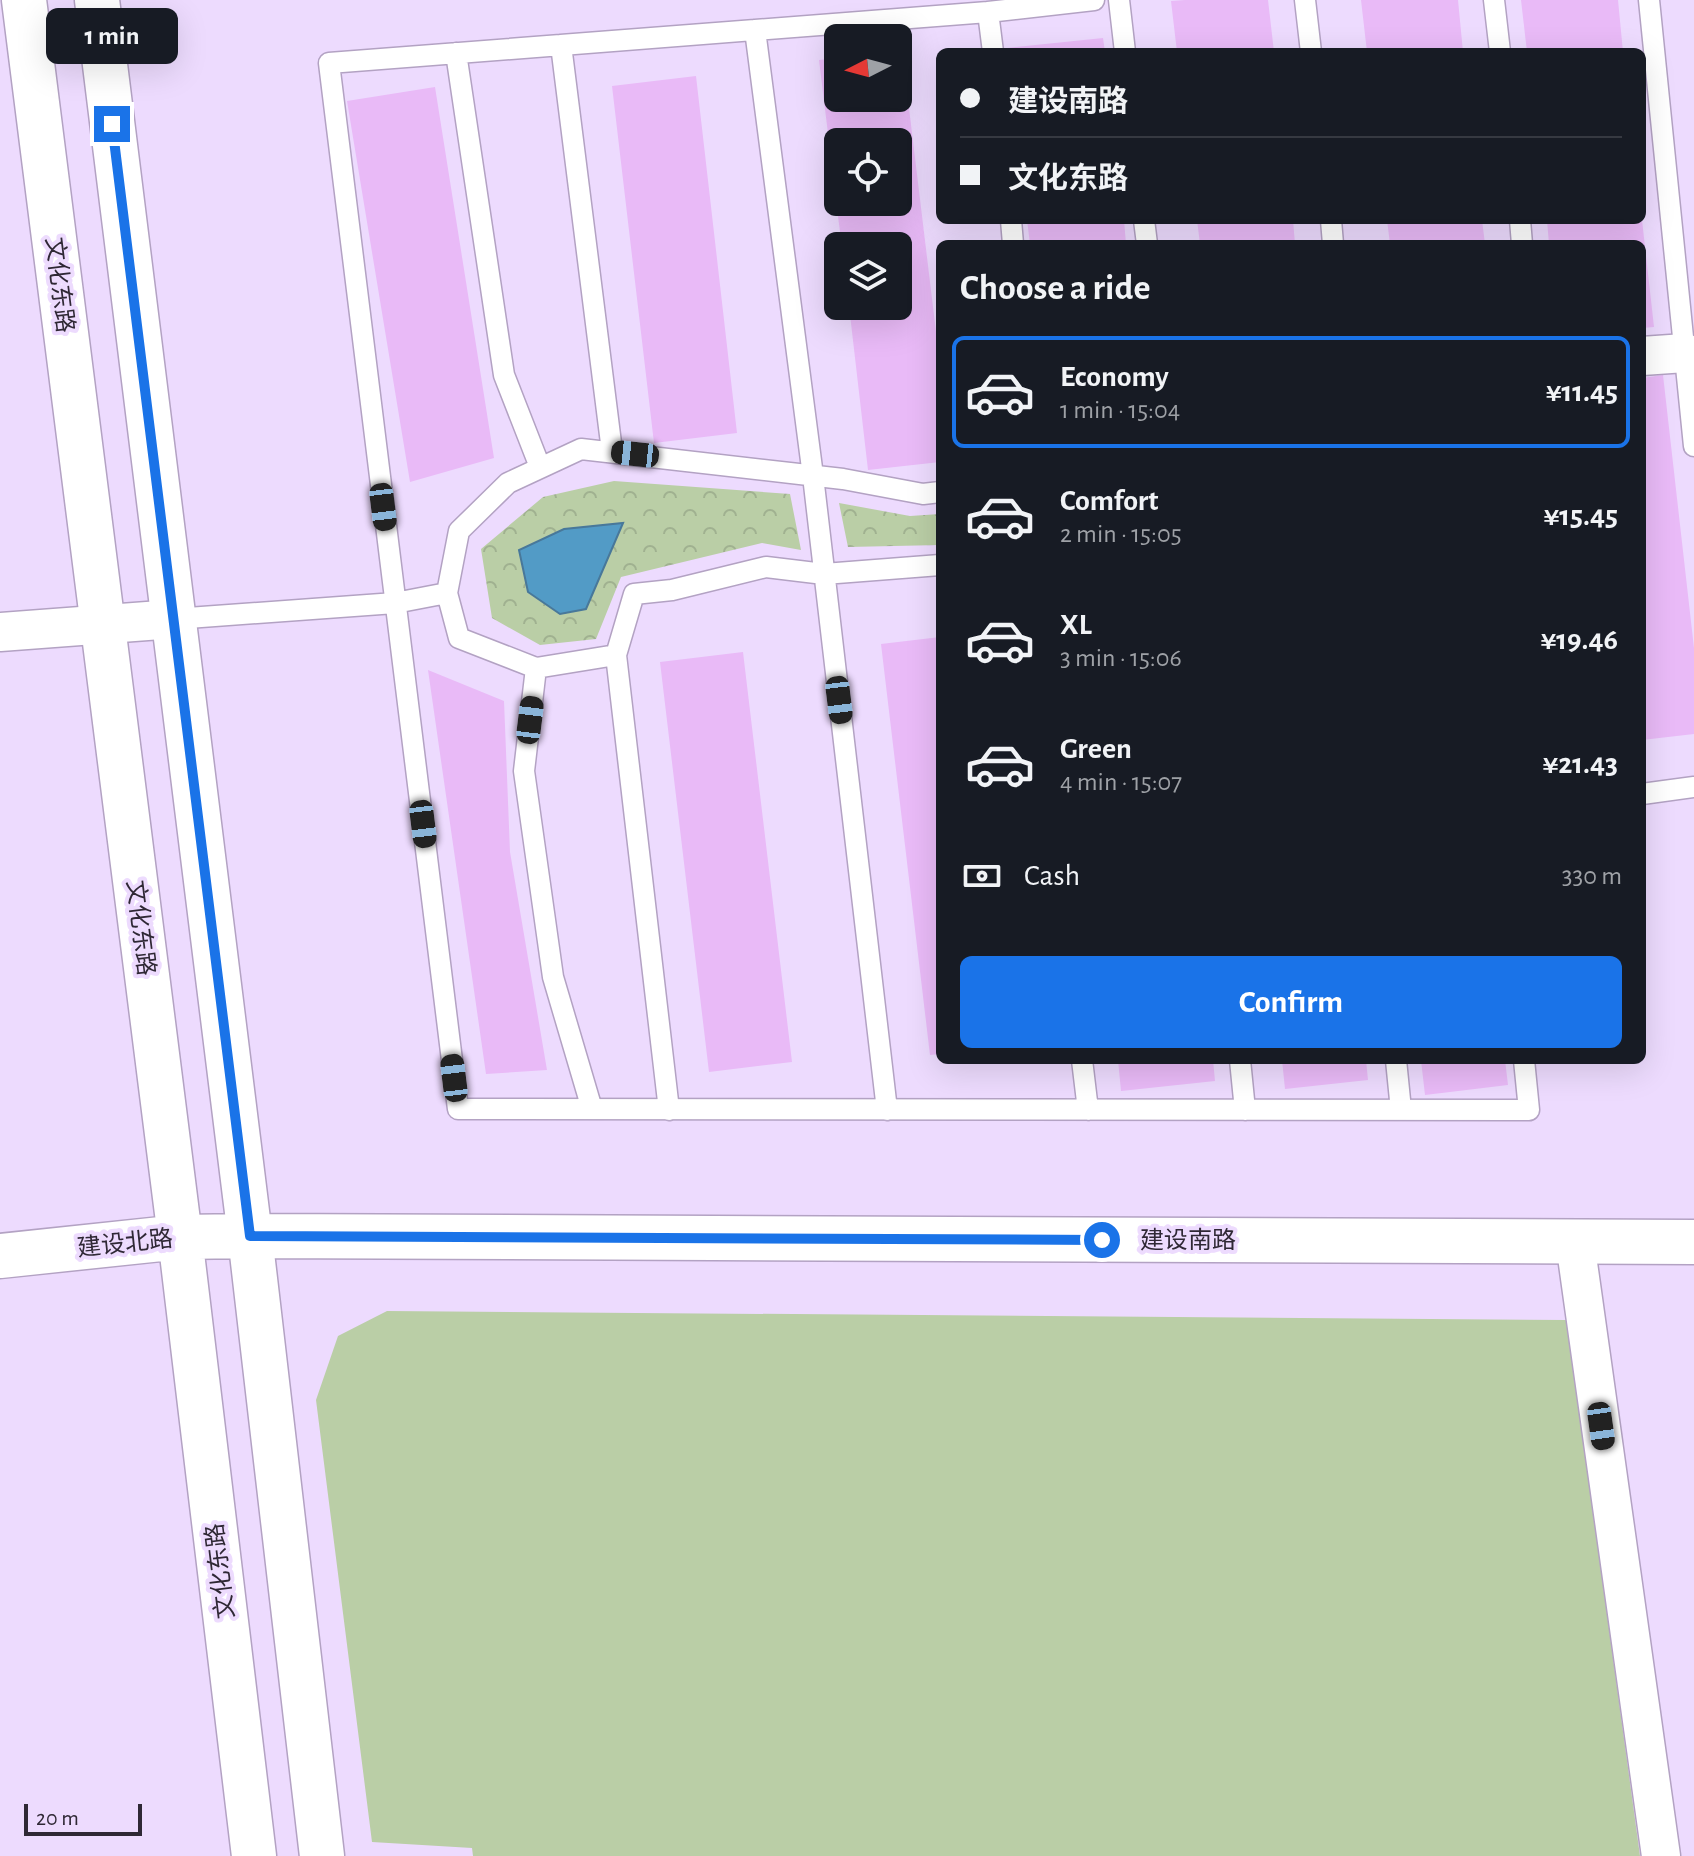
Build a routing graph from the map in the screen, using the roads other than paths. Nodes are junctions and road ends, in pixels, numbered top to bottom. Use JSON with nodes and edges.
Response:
{"nodes":[{"id":1,"x":24,"y":0,"type":"edge"},
{"id":2,"x":97,"y":0,"type":"edge"},
{"id":3,"x":1094,"y":0,"type":"edge"},
{"id":4,"x":1119,"y":0,"type":"edge"},
{"id":5,"x":1305,"y":0,"type":"edge"},
{"id":6,"x":1494,"y":0,"type":"edge"},
{"id":7,"x":1649,"y":0,"type":"edge"},
{"id":8,"x":988,"y":12,"type":"junction"},
{"id":9,"x":755,"y":30,"type":"junction"},
{"id":10,"x":561,"y":45,"type":"junction"},
{"id":11,"x":992,"y":48,"type":"edge"},
{"id":12,"x":1125,"y":48,"type":"edge"},
{"id":13,"x":1311,"y":48,"type":"edge"},
{"id":14,"x":1500,"y":48,"type":"edge"},
{"id":15,"x":456,"y":53,"type":"junction"},
{"id":16,"x":1685,"y":353,"type":"junction"},
{"id":17,"x":1646,"y":356,"type":"edge"},
{"id":18,"x":1694,"y":446,"type":"edge"},
{"id":19,"x":612,"y":451,"type":"junction"},
{"id":20,"x":540,"y":467,"type":"junction"},
{"id":21,"x":813,"y":476,"type":"junction"},
{"id":22,"x":936,"y":492,"type":"edge"},
{"id":23,"x":936,"y":565,"type":"edge"},
{"id":24,"x":824,"y":574,"type":"junction"},
{"id":25,"x":447,"y":593,"type":"junction"},
{"id":26,"x":395,"y":603,"type":"junction"},
{"id":27,"x":174,"y":619,"type":"junction"},
{"id":28,"x":103,"y":623,"type":"junction"},
{"id":29,"x":0,"y":632,"type":"edge"},
{"id":30,"x":616,"y":655,"type":"junction"},
{"id":31,"x":536,"y":668,"type":"junction"},
{"id":32,"x":1694,"y":787,"type":"edge"},
{"id":33,"x":1646,"y":793,"type":"edge"},
{"id":34,"x":1082,"y":1064,"type":"edge"},
{"id":35,"x":1240,"y":1064,"type":"edge"},
{"id":36,"x":1396,"y":1064,"type":"edge"},
{"id":37,"x":1524,"y":1064,"type":"edge"},
{"id":38,"x":592,"y":1109,"type":"junction"},
{"id":39,"x":669,"y":1110,"type":"junction"},
{"id":40,"x":887,"y":1110,"type":"junction"},
{"id":41,"x":1088,"y":1110,"type":"junction"},
{"id":42,"x":1245,"y":1110,"type":"junction"},
{"id":43,"x":1401,"y":1110,"type":"junction"},
{"id":44,"x":250,"y":1236,"type":"junction"},
{"id":45,"x":180,"y":1237,"type":"junction"},
{"id":46,"x":1575,"y":1242,"type":"junction"},
{"id":47,"x":1694,"y":1242,"type":"edge"},
{"id":48,"x":0,"y":1256,"type":"edge"},
{"id":49,"x":254,"y":1856,"type":"edge"},
{"id":50,"x":322,"y":1856,"type":"edge"},
{"id":51,"x":1661,"y":1856,"type":"edge"}],
"edges":[{"from":1,"to":28,"type":"street","name":"文化东路"},
{"from":2,"to":27,"type":"street"},
{"from":3,"to":8,"type":"lane"},
{"from":4,"to":12,"type":"lane"},
{"from":5,"to":13,"type":"lane"},
{"from":6,"to":14,"type":"lane"},
{"from":7,"to":16,"type":"lane"},
{"from":8,"to":9,"type":"lane"},
{"from":8,"to":11,"type":"lane"},
{"from":9,"to":10,"type":"lane"},
{"from":9,"to":21,"type":"lane"},
{"from":10,"to":15,"type":"lane"},
{"from":10,"to":19,"type":"lane"},
{"from":15,"to":20,"type":"lane"},
{"from":15,"to":26,"type":"lane"},
{"from":16,"to":17,"type":"street"},
{"from":16,"to":18,"type":"lane"},
{"from":19,"to":20,"type":"lane"},
{"from":19,"to":21,"type":"lane"},
{"from":20,"to":25,"type":"lane"},
{"from":21,"to":22,"type":"lane"},
{"from":21,"to":24,"type":"lane"},
{"from":23,"to":24,"type":"lane"},
{"from":24,"to":30,"type":"lane"},
{"from":24,"to":40,"type":"lane"},
{"from":25,"to":26,"type":"lane"},
{"from":25,"to":31,"type":"lane"},
{"from":26,"to":27,"type":"lane"},
{"from":26,"to":38,"type":"lane"},
{"from":27,"to":28,"type":"street"},
{"from":27,"to":44,"type":"street"},
{"from":28,"to":29,"type":"street"},
{"from":28,"to":45,"type":"street","name":"文化东路"},
{"from":30,"to":31,"type":"lane"},
{"from":30,"to":39,"type":"lane"},
{"from":31,"to":38,"type":"lane"},
{"from":32,"to":33,"type":"lane"},
{"from":34,"to":41,"type":"lane"},
{"from":35,"to":42,"type":"lane"},
{"from":36,"to":43,"type":"lane"},
{"from":37,"to":43,"type":"lane"},
{"from":38,"to":39,"type":"lane"},
{"from":39,"to":40,"type":"lane"},
{"from":40,"to":41,"type":"lane"},
{"from":41,"to":42,"type":"lane"},
{"from":42,"to":43,"type":"lane"},
{"from":44,"to":45,"type":"street","name":"建设北路"},
{"from":44,"to":46,"type":"street","name":"建设南路"},
{"from":44,"to":50,"type":"street"},
{"from":45,"to":48,"type":"street","name":"建设北路"},
{"from":45,"to":49,"type":"street","name":"文化东路"},
{"from":46,"to":47,"type":"street","name":"建设南路"},
{"from":46,"to":51,"type":"street"}]}
